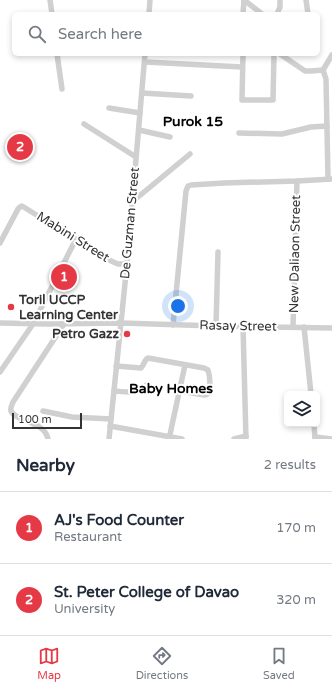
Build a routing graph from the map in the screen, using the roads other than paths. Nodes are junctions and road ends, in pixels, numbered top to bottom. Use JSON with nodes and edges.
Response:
{"nodes":[{"id":1,"x":50,"y":0,"type":"edge"},
{"id":2,"x":150,"y":0,"type":"edge"},
{"id":3,"x":244,"y":0,"type":"edge"},
{"id":4,"x":280,"y":0,"type":"edge"},
{"id":5,"x":306,"y":0,"type":"edge"},
{"id":6,"x":52,"y":12,"type":"edge"},
{"id":7,"x":149,"y":12,"type":"edge"},
{"id":8,"x":243,"y":12,"type":"edge"},
{"id":9,"x":259,"y":12,"type":"edge"},
{"id":10,"x":278,"y":12,"type":"edge"},
{"id":11,"x":308,"y":12,"type":"edge"},
{"id":12,"x":332,"y":55,"type":"edge"},
{"id":13,"x":57,"y":56,"type":"edge"},
{"id":14,"x":145,"y":56,"type":"edge"},
{"id":15,"x":243,"y":56,"type":"edge"},
{"id":16,"x":274,"y":56,"type":"edge"},
{"id":17,"x":283,"y":56,"type":"edge"},
{"id":18,"x":145,"y":62,"type":"junction"},
{"id":19,"x":242,"y":67,"type":"junction"},
{"id":20,"x":323,"y":70,"type":"junction"},
{"id":21,"x":62,"y":90,"type":"dead end"},
{"id":22,"x":142,"y":93,"type":"junction"},
{"id":23,"x":191,"y":96,"type":"dead end"},
{"id":24,"x":109,"y":108,"type":"dead end"},
{"id":25,"x":140,"y":113,"type":"junction"},
{"id":26,"x":84,"y":124,"type":"dead end"},
{"id":27,"x":327,"y":126,"type":"junction"},
{"id":28,"x":139,"y":130,"type":"junction"},
{"id":29,"x":239,"y":133,"type":"dead end"},
{"id":30,"x":170,"y":137,"type":"dead end"},
{"id":31,"x":190,"y":154,"type":"dead end"},
{"id":32,"x":136,"y":157,"type":"junction"},
{"id":33,"x":330,"y":179,"type":"edge"},
{"id":34,"x":297,"y":181,"type":"junction"},
{"id":35,"x":132,"y":202,"type":"junction"},
{"id":36,"x":76,"y":239,"type":"junction"},
{"id":37,"x":0,"y":243,"type":"edge"},
{"id":38,"x":218,"y":252,"type":"dead end"},
{"id":39,"x":127,"y":264,"type":"junction"},
{"id":40,"x":0,"y":323,"type":"edge"},
{"id":41,"x":121,"y":323,"type":"junction"},
{"id":42,"x":33,"y":324,"type":"junction"},
{"id":43,"x":64,"y":324,"type":"junction"},
{"id":44,"x":173,"y":325,"type":"junction"},
{"id":45,"x":216,"y":326,"type":"junction"},
{"id":46,"x":243,"y":326,"type":"junction"},
{"id":47,"x":293,"y":327,"type":"junction"},
{"id":48,"x":304,"y":328,"type":"junction"},
{"id":49,"x":332,"y":328,"type":"edge"},
{"id":50,"x":185,"y":365,"type":"junction"},
{"id":51,"x":116,"y":366,"type":"junction"},
{"id":52,"x":0,"y":372,"type":"edge"},
{"id":53,"x":148,"y":384,"type":"dead end"},
{"id":54,"x":114,"y":391,"type":"junction"},
{"id":55,"x":179,"y":391,"type":"junction"},
{"id":56,"x":311,"y":391,"type":"edge"},
{"id":57,"x":43,"y":411,"type":"dead end"},
{"id":58,"x":111,"y":419,"type":"junction"},
{"id":59,"x":110,"y":426,"type":"junction"},
{"id":60,"x":314,"y":427,"type":"edge"},
{"id":61,"x":246,"y":437,"type":"edge"},
{"id":62,"x":169,"y":438,"type":"edge"},
{"id":63,"x":315,"y":438,"type":"edge"},
{"id":64,"x":48,"y":439,"type":"edge"},
{"id":65,"x":109,"y":439,"type":"edge"},
{"id":66,"x":182,"y":439,"type":"edge"},
{"id":67,"x":234,"y":439,"type":"edge"},
{"id":68,"x":332,"y":439,"type":"edge"}],
"edges":[{"from":1,"to":6,"type":"street"},
{"from":2,"to":7,"type":"street"},
{"from":3,"to":8,"type":"street"},
{"from":3,"to":9,"type":"street"},
{"from":4,"to":10,"type":"street"},
{"from":5,"to":11,"type":"street"},
{"from":12,"to":20,"type":"street"},
{"from":13,"to":21,"type":"street"},
{"from":14,"to":18,"type":"street","name":"De Guzman Street"},
{"from":15,"to":19,"type":"street"},
{"from":16,"to":19,"type":"street"},
{"from":17,"to":20,"type":"street"},
{"from":18,"to":19,"type":"street"},
{"from":18,"to":22,"type":"street","name":"De Guzman Street"},
{"from":20,"to":27,"type":"street"},
{"from":22,"to":23,"type":"street"},
{"from":22,"to":25,"type":"street","name":"De Guzman Street"},
{"from":24,"to":25,"type":"street"},
{"from":25,"to":28,"type":"street","name":"De Guzman Street"},
{"from":26,"to":32,"type":"street"},
{"from":27,"to":29,"type":"street"},
{"from":27,"to":33,"type":"street"},
{"from":28,"to":30,"type":"street"},
{"from":28,"to":32,"type":"street","name":"De Guzman Street"},
{"from":31,"to":35,"type":"street"},
{"from":32,"to":35,"type":"street","name":"De Guzman Street"},
{"from":33,"to":34,"type":"street"},
{"from":34,"to":44,"type":"street"},
{"from":34,"to":47,"type":"street","name":"New Daliaon Street"},
{"from":35,"to":39,"type":"street","name":"De Guzman Street"},
{"from":36,"to":37,"type":"street","name":"Mabini Street"},
{"from":36,"to":39,"type":"street","name":"Mabini Street"},
{"from":36,"to":42,"type":"street"},
{"from":38,"to":45,"type":"street"},
{"from":39,"to":41,"type":"street","name":"De Guzman Street"},
{"from":40,"to":42,"type":"street","name":"Rasay Street"},
{"from":41,"to":43,"type":"street","name":"Rasay Street"},
{"from":41,"to":44,"type":"street","name":"Rasay Street"},
{"from":41,"to":51,"type":"street","name":"De Guzman Street"},
{"from":42,"to":43,"type":"street","name":"Rasay Street"},
{"from":42,"to":52,"type":"street"},
{"from":43,"to":64,"type":"street"},
{"from":44,"to":45,"type":"street","name":"Rasay Street"},
{"from":45,"to":46,"type":"street","name":"Rasay Street"},
{"from":46,"to":47,"type":"street","name":"Rasay Street"},
{"from":46,"to":61,"type":"street"},
{"from":47,"to":48,"type":"street","name":"Rasay Street"},
{"from":48,"to":49,"type":"street","name":"Rasay Street"},
{"from":48,"to":56,"type":"street"},
{"from":50,"to":51,"type":"street"},
{"from":50,"to":55,"type":"street"},
{"from":50,"to":55,"type":"street"},
{"from":51,"to":54,"type":"street","name":"De Guzman Street"},
{"from":53,"to":54,"type":"street"},
{"from":54,"to":58,"type":"street","name":"De Guzman Street"},
{"from":55,"to":62,"type":"street"},
{"from":57,"to":58,"type":"street"},
{"from":58,"to":59,"type":"street","name":"De Guzman Street"},
{"from":59,"to":62,"type":"street"},
{"from":59,"to":65,"type":"street","name":"De Guzman Street"},
{"from":60,"to":63,"type":"street"},
{"from":61,"to":67,"type":"street"},
{"from":62,"to":66,"type":"street"},
{"from":63,"to":68,"type":"street"}]}
